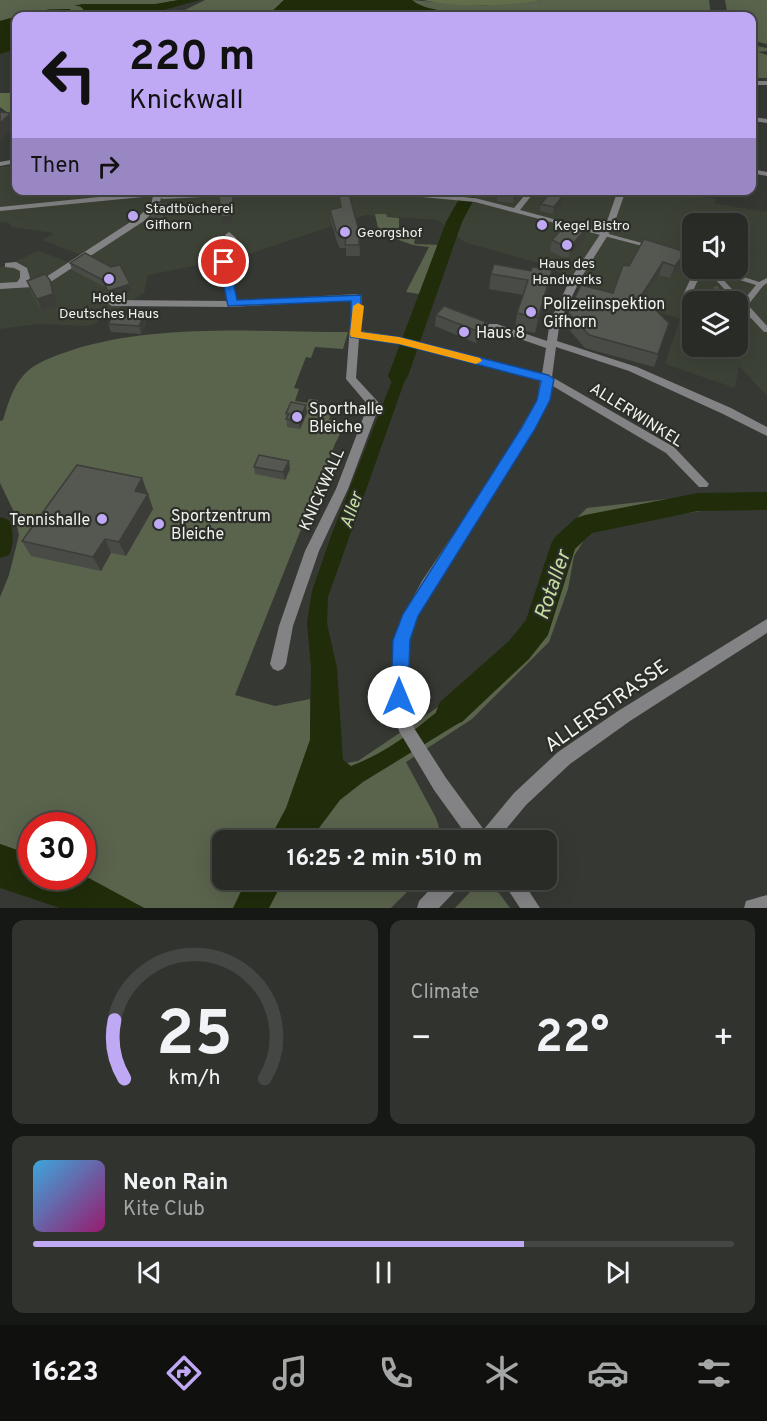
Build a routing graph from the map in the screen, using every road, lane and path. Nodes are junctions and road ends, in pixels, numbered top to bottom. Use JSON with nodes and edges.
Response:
{"nodes":[{"id":1,"x":131,"y":195,"type":"edge"},
{"id":2,"x":158,"y":195,"type":"edge"},
{"id":3,"x":161,"y":195,"type":"edge"},
{"id":4,"x":185,"y":195,"type":"edge"},
{"id":5,"x":418,"y":195,"type":"edge"},
{"id":6,"x":460,"y":195,"type":"edge"},
{"id":7,"x":468,"y":195,"type":"edge"},
{"id":8,"x":529,"y":195,"type":"edge"},
{"id":9,"x":620,"y":195,"type":"edge"},
{"id":10,"x":0,"y":209,"type":"edge"},
{"id":11,"x":516,"y":210,"type":"junction"},
{"id":12,"x":604,"y":234,"type":"junction"},
{"id":13,"x":229,"y":235,"type":"dead end"},
{"id":14,"x":653,"y":247,"type":"edge"},
{"id":15,"x":664,"y":250,"type":"edge"},
{"id":16,"x":682,"y":256,"type":"edge"},
{"id":17,"x":8,"y":265,"type":"dead end"},
{"id":18,"x":23,"y":278,"type":"junction"},
{"id":19,"x":748,"y":278,"type":"edge"},
{"id":20,"x":696,"y":279,"type":"edge"},
{"id":21,"x":719,"y":279,"type":"edge"},
{"id":22,"x":763,"y":282,"type":"edge"},
{"id":23,"x":0,"y":286,"type":"edge"},
{"id":24,"x":728,"y":288,"type":"junction"},
{"id":25,"x":731,"y":291,"type":"edge"},
{"id":26,"x":748,"y":300,"type":"edge"},
{"id":27,"x":112,"y":303,"type":"dead end"},
{"id":28,"x":232,"y":303,"type":"junction"},
{"id":29,"x":748,"y":308,"type":"edge"},
{"id":30,"x":753,"y":315,"type":"junction"},
{"id":31,"x":748,"y":316,"type":"edge"},
{"id":32,"x":493,"y":326,"type":"dead end"},
{"id":33,"x":767,"y":330,"type":"edge"},
{"id":34,"x":355,"y":334,"type":"junction"},
{"id":35,"x":551,"y":344,"type":"junction"},
{"id":36,"x":548,"y":379,"type":"junction"},
{"id":37,"x":767,"y":432,"type":"edge"},
{"id":38,"x":703,"y":484,"type":"dead end"},
{"id":39,"x":767,"y":625,"type":"edge"},
{"id":40,"x":278,"y":664,"type":"dead end"},
{"id":41,"x":474,"y":830,"type":"edge"},
{"id":42,"x":494,"y":830,"type":"edge"},
{"id":43,"x":443,"y":890,"type":"edge"},
{"id":44,"x":518,"y":890,"type":"edge"},
{"id":45,"x":767,"y":904,"type":"edge"},
{"id":46,"x":426,"y":908,"type":"edge"},
{"id":47,"x":531,"y":908,"type":"edge"},
{"id":48,"x":753,"y":908,"type":"edge"}],
"edges":[{"from":1,"to":10,"type":"street"},
{"from":2,"to":18,"type":"street"},
{"from":3,"to":4,"type":"street"},
{"from":5,"to":6,"type":"street"},
{"from":7,"to":11,"type":"street"},
{"from":8,"to":11,"type":"street"},
{"from":9,"to":12,"type":"street"},
{"from":11,"to":12,"type":"street"},
{"from":12,"to":14,"type":"street"},
{"from":12,"to":35,"type":"street"},
{"from":13,"to":28,"type":"street"},
{"from":15,"to":16,"type":"street"},
{"from":17,"to":18,"type":"street"},
{"from":18,"to":23,"type":"street"},
{"from":19,"to":22,"type":"street"},
{"from":20,"to":24,"type":"street"},
{"from":21,"to":24,"type":"street"},
{"from":22,"to":26,"type":"street"},
{"from":24,"to":25,"type":"street"},
{"from":27,"to":28,"type":"street","name":"KNICKWALL"},
{"from":28,"to":34,"type":"street","name":"KNICKWALL"},
{"from":29,"to":30,"type":"street"},
{"from":30,"to":31,"type":"street"},
{"from":30,"to":33,"type":"street"},
{"from":32,"to":35,"type":"street"},
{"from":34,"to":36,"type":"street"},
{"from":34,"to":40,"type":"street","name":"KNICKWALL"},
{"from":35,"to":36,"type":"street"},
{"from":35,"to":37,"type":"street"},
{"from":36,"to":38,"type":"street","name":"ALLERWINKEL"},
{"from":36,"to":41,"type":"street"},
{"from":39,"to":42,"type":"street","name":"ALLERSTRASSE"},
{"from":43,"to":46,"type":"street"},
{"from":44,"to":47,"type":"street"},
{"from":45,"to":48,"type":"street"}]}
